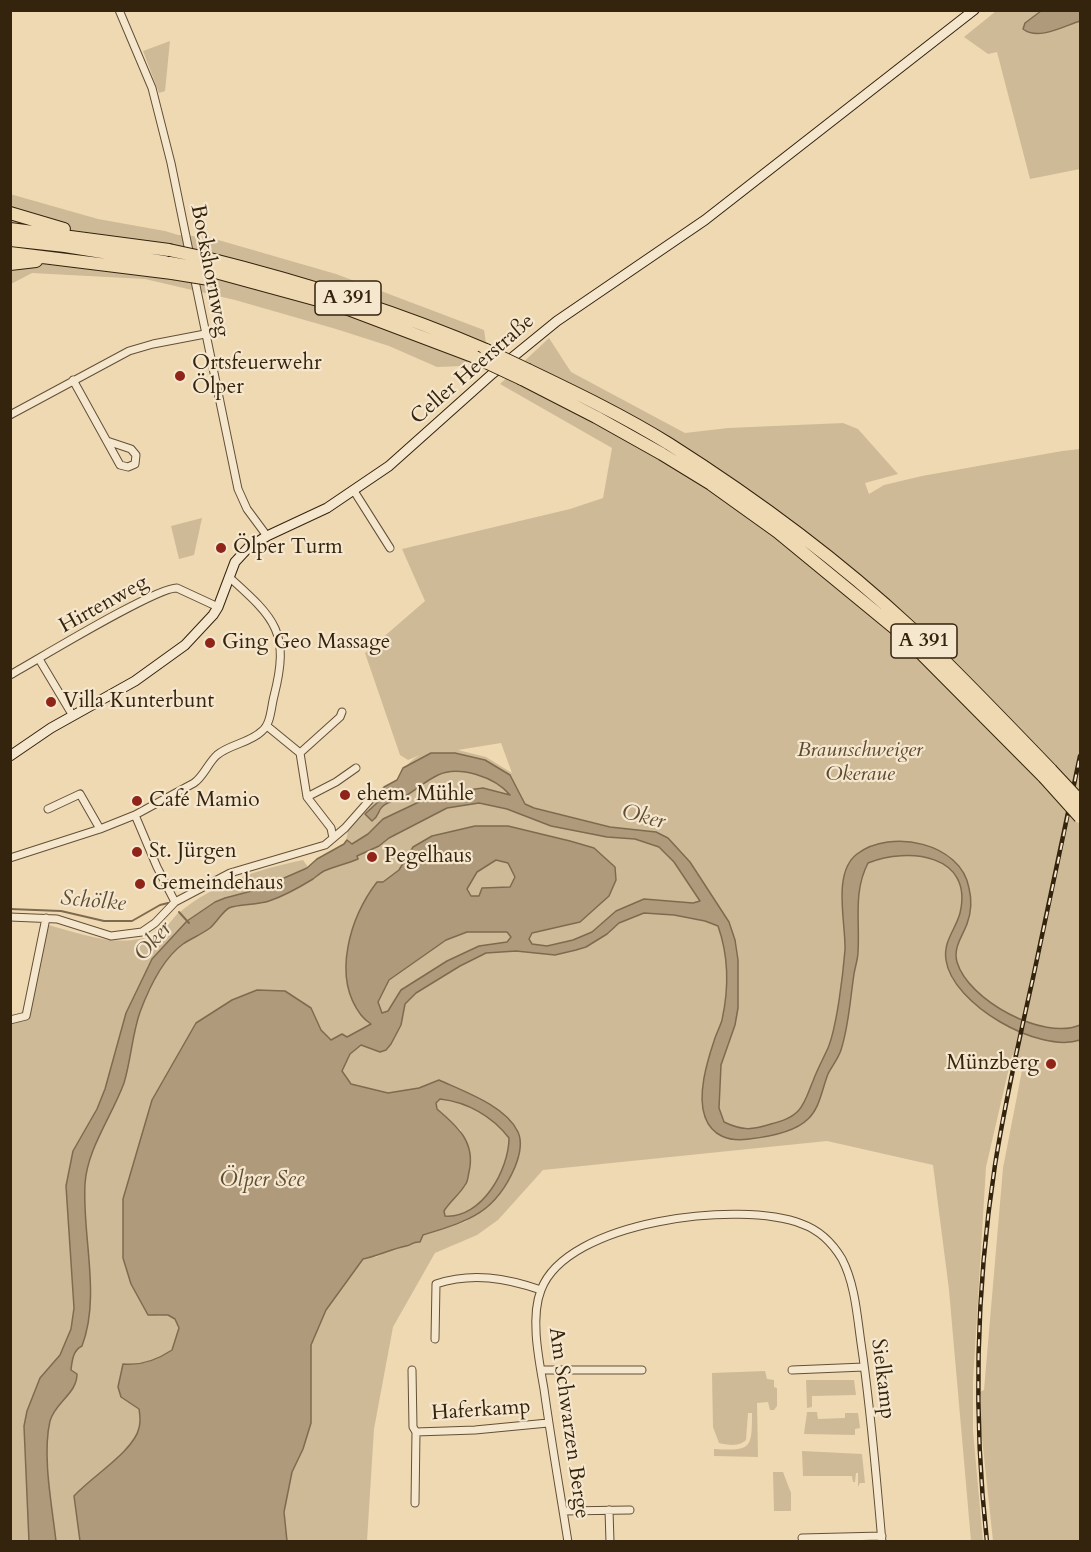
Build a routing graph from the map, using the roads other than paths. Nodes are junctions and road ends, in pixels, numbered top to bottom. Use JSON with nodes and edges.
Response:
{"nodes":[{"id":1,"x":119,"y":10,"type":"edge"},
{"id":2,"x":974,"y":10,"type":"edge"},
{"id":3,"x":10,"y":213,"type":"edge"},
{"id":4,"x":10,"y":229,"type":"edge"},
{"id":5,"x":97,"y":239,"type":"junction"},
{"id":6,"x":10,"y":240,"type":"edge"},
{"id":7,"x":10,"y":253,"type":"edge"},
{"id":8,"x":76,"y":260,"type":"junction"},
{"id":9,"x":170,"y":262,"type":"junction"},
{"id":10,"x":10,"y":264,"type":"edge"},
{"id":11,"x":208,"y":269,"type":"junction"},
{"id":12,"x":205,"y":334,"type":"junction"},
{"id":13,"x":525,"y":374,"type":"junction"},
{"id":14,"x":73,"y":380,"type":"junction"},
{"id":15,"x":10,"y":416,"type":"edge"},
{"id":16,"x":107,"y":441,"type":"junction"},
{"id":17,"x":354,"y":491,"type":"junction"},
{"id":18,"x":782,"y":528,"type":"junction"},
{"id":19,"x":267,"y":536,"type":"junction"},
{"id":20,"x":390,"y":548,"type":"dead end"},
{"id":21,"x":229,"y":577,"type":"junction"},
{"id":22,"x":219,"y":607,"type":"junction"},
{"id":23,"x":39,"y":659,"type":"junction"},
{"id":24,"x":10,"y":675,"type":"edge"},
{"id":25,"x":342,"y":712,"type":"dead end"},
{"id":26,"x":73,"y":716,"type":"junction"},
{"id":27,"x":267,"y":726,"type":"junction"},
{"id":28,"x":300,"y":753,"type":"junction"},
{"id":29,"x":10,"y":756,"type":"edge"},
{"id":30,"x":356,"y":768,"type":"dead end"},
{"id":31,"x":375,"y":794,"type":"dead end"},
{"id":32,"x":307,"y":797,"type":"junction"},
{"id":33,"x":1080,"y":801,"type":"edge"},
{"id":34,"x":48,"y":809,"type":"dead end"},
{"id":35,"x":135,"y":815,"type":"junction"},
{"id":36,"x":1080,"y":817,"type":"edge"},
{"id":37,"x":100,"y":829,"type":"junction"},
{"id":38,"x":333,"y":838,"type":"junction"},
{"id":39,"x":10,"y":858,"type":"edge"},
{"id":40,"x":175,"y":902,"type":"junction"},
{"id":41,"x":10,"y":917,"type":"edge"},
{"id":42,"x":46,"y":918,"type":"junction"},
{"id":43,"x":10,"y":1020,"type":"edge"},
{"id":44,"x":818,"y":1232,"type":"joint"},
{"id":45,"x":541,"y":1290,"type":"junction"},
{"id":46,"x":435,"y":1339,"type":"dead end"},
{"id":47,"x":864,"y":1367,"type":"junction"},
{"id":48,"x":412,"y":1370,"type":"dead end"},
{"id":49,"x":541,"y":1370,"type":"junction"},
{"id":50,"x":642,"y":1370,"type":"dead end"},
{"id":51,"x":792,"y":1370,"type":"dead end"},
{"id":52,"x":549,"y":1423,"type":"junction"},
{"id":53,"x":416,"y":1432,"type":"junction"},
{"id":54,"x":415,"y":1503,"type":"dead end"},
{"id":55,"x":609,"y":1510,"type":"junction"},
{"id":56,"x":630,"y":1510,"type":"dead end"},
{"id":57,"x":563,"y":1511,"type":"junction"},
{"id":58,"x":802,"y":1538,"type":"dead end"},
{"id":59,"x":882,"y":1539,"type":"edge"},
{"id":60,"x":820,"y":1540,"type":"edge"},
{"id":61,"x":568,"y":1542,"type":"edge"},
{"id":62,"x":610,"y":1542,"type":"edge"}],
"edges":[{"from":1,"to":12,"type":"street","name":"Bockshornweg"},
{"from":2,"to":17,"type":"main road","name":"Celler Heerstraße"},
{"from":3,"to":5,"type":"highway"},
{"from":4,"to":5,"type":"highway","number":"A 391"},
{"from":5,"to":9,"type":"highway","number":"A 391"},
{"from":6,"to":9,"type":"highway","number":"A 391"},
{"from":7,"to":8,"type":"highway"},
{"from":8,"to":9,"type":"highway"},
{"from":8,"to":10,"type":"highway"},
{"from":9,"to":11,"type":"highway","number":"A 391","bridge":true},
{"from":9,"to":11,"type":"highway","bridge":true},
{"from":11,"to":13,"type":"highway","number":"A 391","bridge":true},
{"from":11,"to":13,"type":"highway","number":"A 391","bridge":true},
{"from":12,"to":14,"type":"street"},
{"from":12,"to":19,"type":"street","name":"Bockshornweg"},
{"from":13,"to":18,"type":"highway","number":"A 391"},
{"from":14,"to":15,"type":"street"},
{"from":14,"to":16,"type":"street"},
{"from":16,"to":16,"type":"street"},
{"from":17,"to":19,"type":"main road","name":"Celler Heerstraße"},
{"from":17,"to":20,"type":"street"},
{"from":18,"to":33,"type":"highway","number":"A 391","bridge":true},
{"from":18,"to":36,"type":"highway","number":"A 391","bridge":true},
{"from":19,"to":21,"type":"main road","name":"Celler Heerstraße"},
{"from":21,"to":22,"type":"main road","name":"Celler Heerstraße"},
{"from":21,"to":27,"type":"street"},
{"from":22,"to":23,"type":"street","name":"Hirtenweg"},
{"from":22,"to":26,"type":"main road","name":"Celler Heerstraße"},
{"from":23,"to":24,"type":"street","name":"Hirtenweg"},
{"from":23,"to":26,"type":"street"},
{"from":25,"to":28,"type":"street"},
{"from":26,"to":29,"type":"main road","name":"Celler Heerstraße"},
{"from":27,"to":28,"type":"street"},
{"from":27,"to":35,"type":"street"},
{"from":28,"to":32,"type":"street"},
{"from":30,"to":32,"type":"street"},
{"from":31,"to":38,"type":"street"},
{"from":32,"to":38,"type":"street"},
{"from":34,"to":37,"type":"street"},
{"from":35,"to":37,"type":"street"},
{"from":35,"to":40,"type":"street"},
{"from":37,"to":39,"type":"street"},
{"from":38,"to":40,"type":"street"},
{"from":40,"to":42,"type":"street"},
{"from":41,"to":42,"type":"street"},
{"from":42,"to":43,"type":"street"},
{"from":44,"to":45,"type":"street","name":"Am Schwarzen Berge"},
{"from":44,"to":47,"type":"street","name":"Sielkamp"},
{"from":45,"to":46,"type":"street"},
{"from":45,"to":49,"type":"street","name":"Am Schwarzen Berge"},
{"from":47,"to":51,"type":"street"},
{"from":47,"to":59,"type":"street","name":"Sielkamp"},
{"from":48,"to":53,"type":"street","name":"Haferkamp"},
{"from":49,"to":50,"type":"street"},
{"from":49,"to":52,"type":"street","name":"Am Schwarzen Berge"},
{"from":52,"to":53,"type":"street","name":"Haferkamp"},
{"from":52,"to":57,"type":"street","name":"Am Schwarzen Berge"},
{"from":53,"to":54,"type":"street","name":"Haferkamp"},
{"from":55,"to":56,"type":"street"},
{"from":55,"to":57,"type":"street"},
{"from":55,"to":62,"type":"street"},
{"from":57,"to":61,"type":"street","name":"Am Schwarzen Berge"},
{"from":58,"to":60,"type":"street"},
{"from":59,"to":60,"type":"street"}]}
